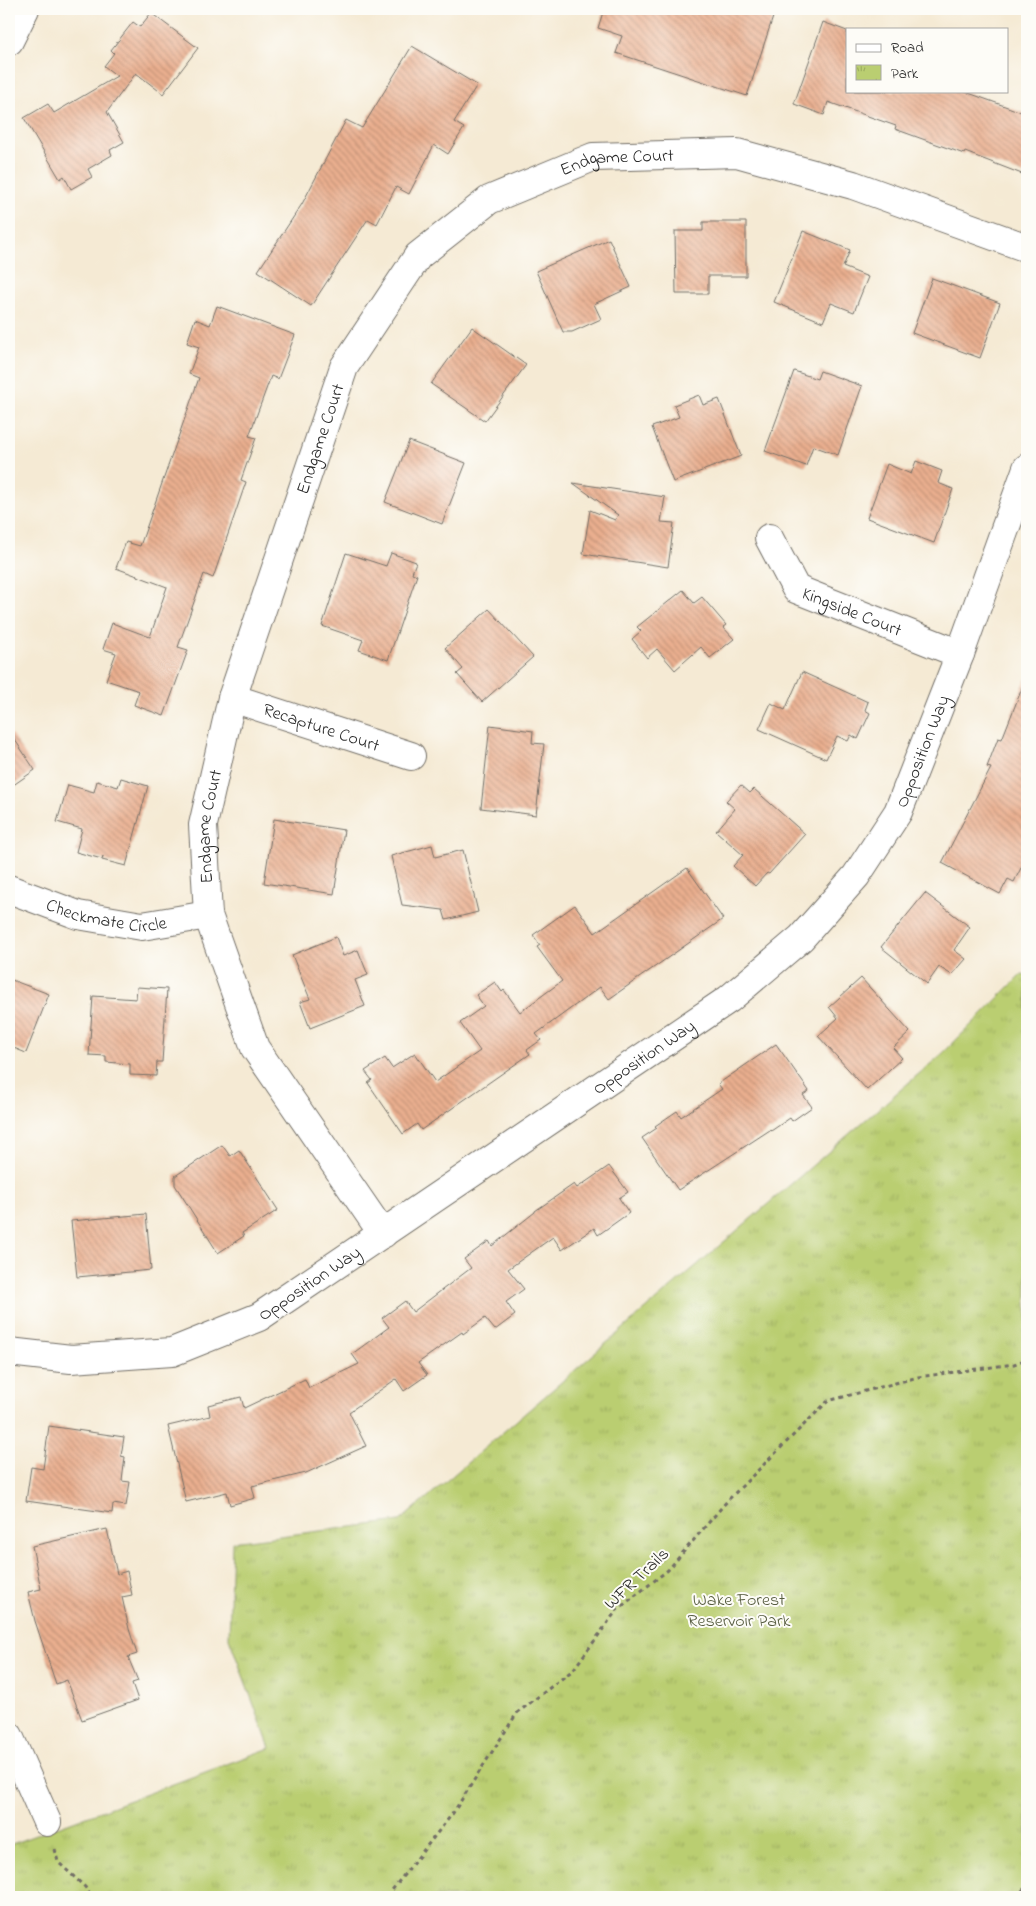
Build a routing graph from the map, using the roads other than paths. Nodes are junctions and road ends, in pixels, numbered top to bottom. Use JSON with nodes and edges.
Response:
{"nodes":[{"id":1,"x":25,"y":9,"type":"edge"},
{"id":2,"x":9,"y":41,"type":"edge"},
{"id":3,"x":1027,"y":248,"type":"edge"},
{"id":4,"x":1027,"y":468,"type":"edge"},
{"id":5,"x":769,"y":538,"type":"dead end"},
{"id":6,"x":960,"y":654,"type":"junction"},
{"id":7,"x":232,"y":698,"type":"junction"},
{"id":8,"x":411,"y":756,"type":"dead end"},
{"id":9,"x":9,"y":889,"type":"edge"},
{"id":10,"x":208,"y":915,"type":"junction"},
{"id":11,"x":383,"y":1234,"type":"junction"},
{"id":12,"x":9,"y":1352,"type":"edge"},
{"id":13,"x":9,"y":1736,"type":"edge"},
{"id":14,"x":47,"y":1822,"type":"road end"}],
"edges":[{"from":1,"to":2,"type":"street"},
{"from":3,"to":7,"type":"street","name":"Endgame Court"},
{"from":4,"to":6,"type":"street","name":"Opposition Way"},
{"from":5,"to":6,"type":"street","name":"Kingside Court"},
{"from":6,"to":11,"type":"street","name":"Opposition Way"},
{"from":7,"to":8,"type":"street","name":"Recapture Court"},
{"from":7,"to":10,"type":"street","name":"Endgame Court"},
{"from":9,"to":10,"type":"street","name":"Checkmate Circle"},
{"from":10,"to":11,"type":"street","name":"Endgame Court"},
{"from":11,"to":12,"type":"street","name":"Opposition Way"},
{"from":13,"to":14,"type":"street"}]}
